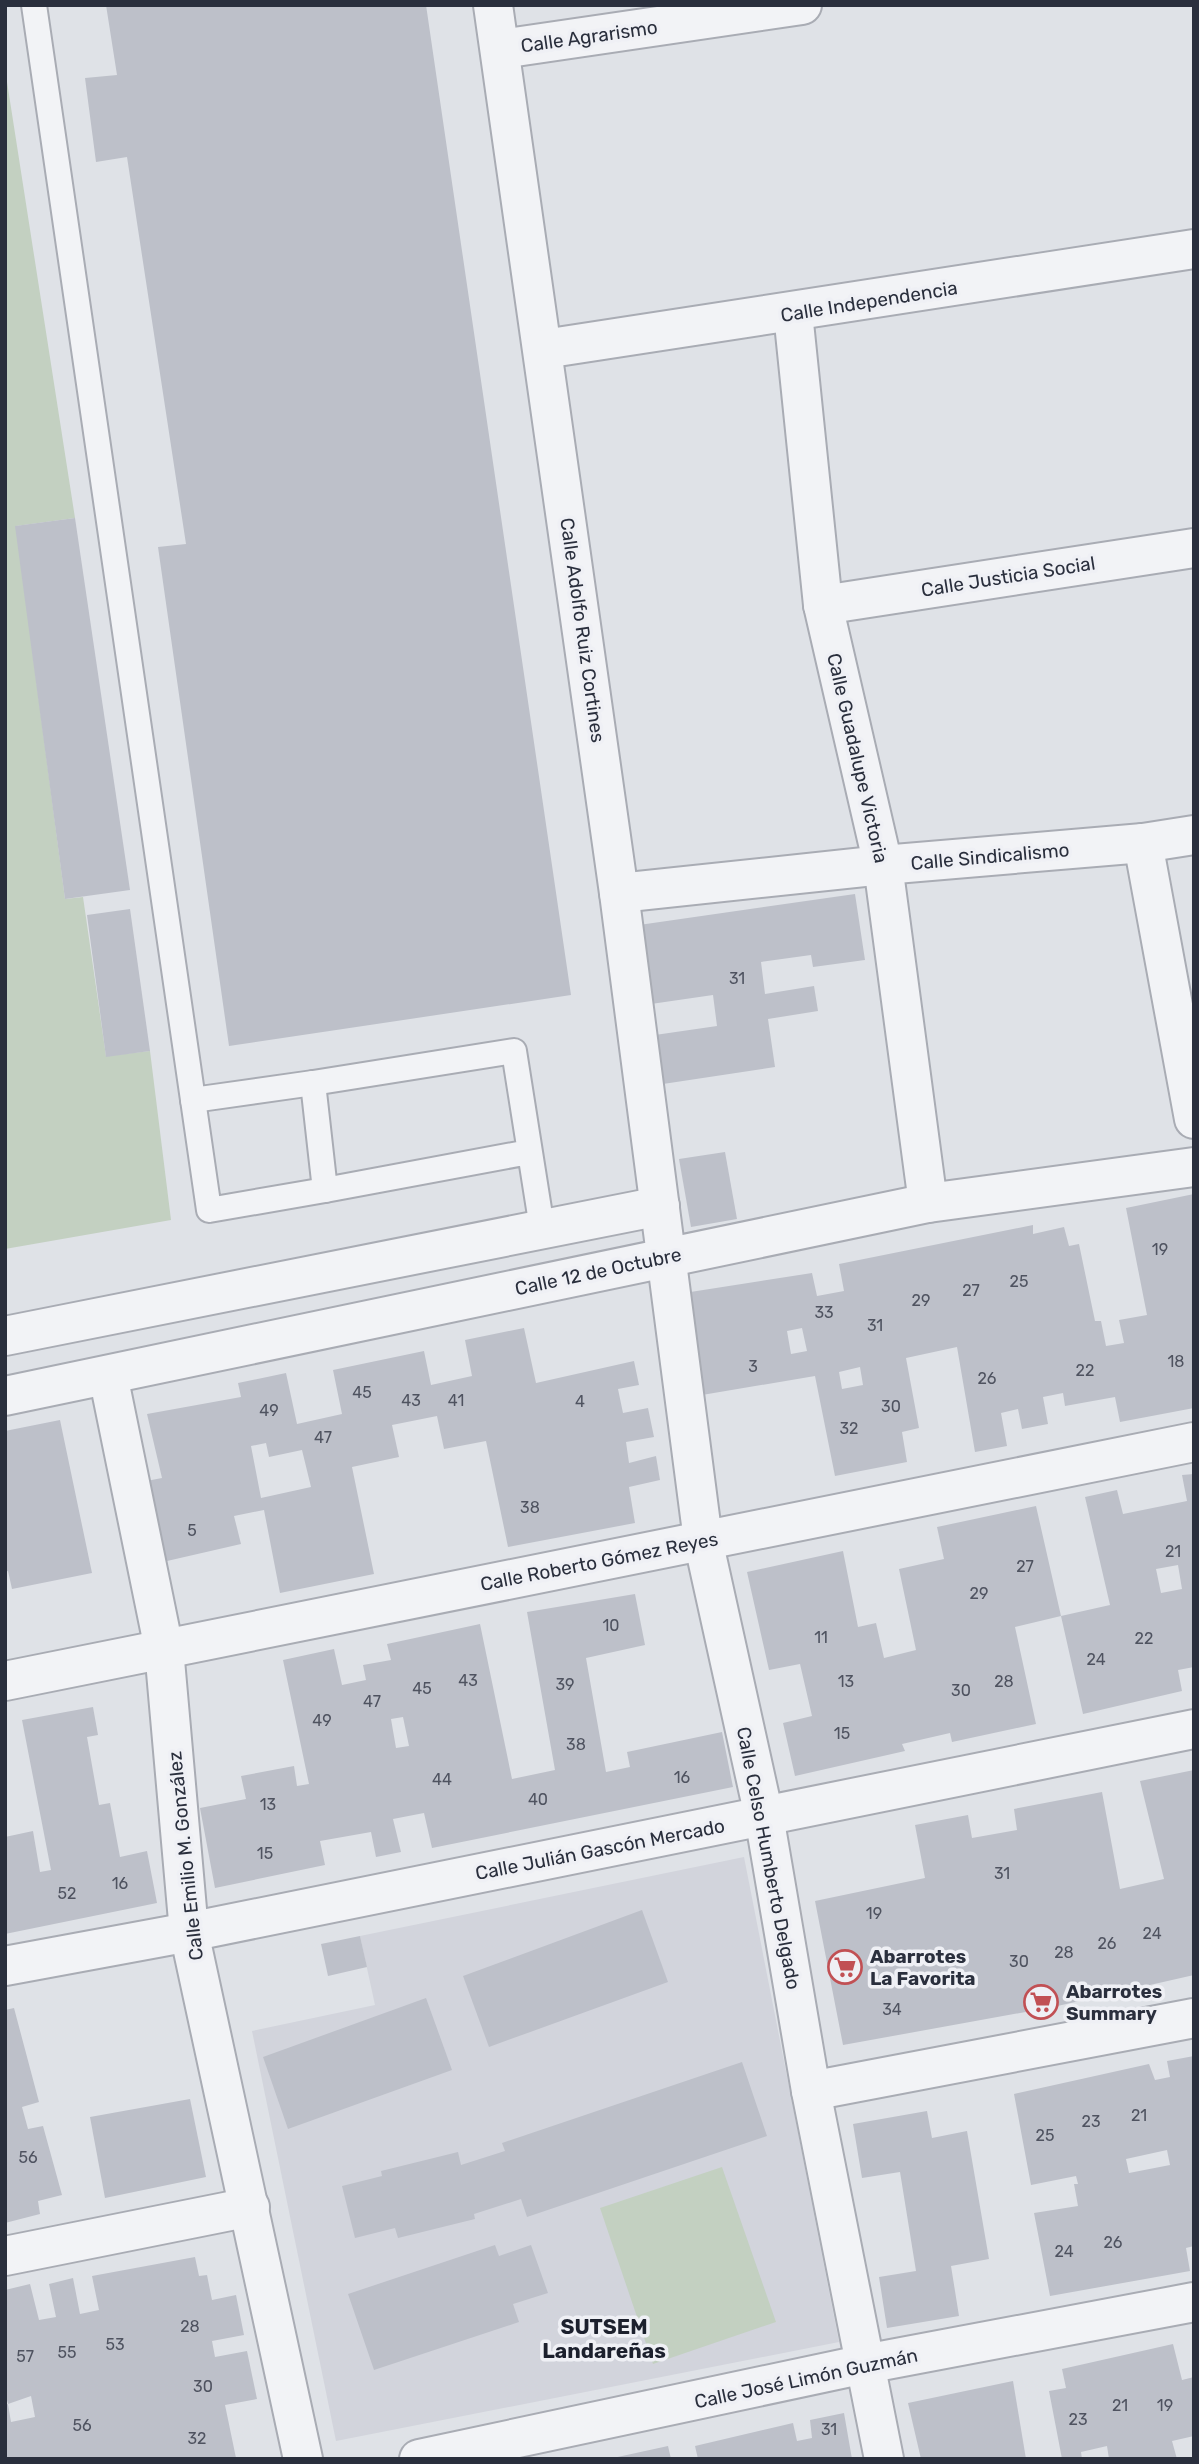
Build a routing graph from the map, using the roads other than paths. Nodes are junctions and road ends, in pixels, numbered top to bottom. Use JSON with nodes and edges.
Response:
{"nodes":[{"id":1,"x":34,"y":5,"type":"edge"},
{"id":2,"x":493,"y":5,"type":"edge"},
{"id":3,"x":802,"y":5,"type":"edge"},
{"id":4,"x":501,"y":49,"type":"junction"},
{"id":5,"x":1194,"y":249,"type":"edge"},
{"id":6,"x":793,"y":313,"type":"junction"},
{"id":7,"x":544,"y":349,"type":"junction"},
{"id":8,"x":1194,"y":548,"type":"edge"},
{"id":9,"x":823,"y":604,"type":"junction"},
{"id":10,"x":1194,"y":835,"type":"edge"},
{"id":11,"x":1143,"y":843,"type":"junction"},
{"id":12,"x":883,"y":865,"type":"junction"},
{"id":13,"x":620,"y":893,"type":"junction"},
{"id":14,"x":313,"y":1083,"type":"junction"},
{"id":15,"x":193,"y":1100,"type":"junction"},
{"id":16,"x":1194,"y":1119,"type":"edge"},
{"id":17,"x":530,"y":1152,"type":"junction"},
{"id":18,"x":1194,"y":1167,"type":"edge"},
{"id":19,"x":325,"y":1190,"type":"junction"},
{"id":20,"x":928,"y":1203,"type":"junction"},
{"id":21,"x":660,"y":1206,"type":"junction"},
{"id":22,"x":542,"y":1228,"type":"junction"},
{"id":23,"x":664,"y":1256,"type":"junction"},
{"id":24,"x":5,"y":1336,"type":"edge"},
{"id":25,"x":108,"y":1375,"type":"junction"},
{"id":26,"x":5,"y":1396,"type":"edge"},
{"id":27,"x":1194,"y":1443,"type":"edge"},
{"id":28,"x":703,"y":1540,"type":"junction"},
{"id":29,"x":164,"y":1649,"type":"junction"},
{"id":30,"x":5,"y":1681,"type":"edge"},
{"id":31,"x":1194,"y":1729,"type":"edge"},
{"id":32,"x":764,"y":1816,"type":"junction"},
{"id":33,"x":189,"y":1932,"type":"junction"},
{"id":34,"x":5,"y":1966,"type":"edge"},
{"id":35,"x":1194,"y":2018,"type":"edge"},
{"id":36,"x":811,"y":2091,"type":"junction"},
{"id":37,"x":250,"y":2207,"type":"junction"},
{"id":38,"x":5,"y":2256,"type":"edge"},
{"id":39,"x":1194,"y":2302,"type":"edge"},
{"id":40,"x":865,"y":2364,"type":"junction"},
{"id":41,"x":303,"y":2459,"type":"edge"},
{"id":42,"x":419,"y":2459,"type":"edge"},
{"id":43,"x":884,"y":2459,"type":"edge"}],
"edges":[{"from":1,"to":15,"type":"lane"},
{"from":2,"to":4,"type":"street","name":"Calle Adolfo Ruiz Cortines"},
{"from":3,"to":4,"type":"street","name":"Calle Agrarismo"},
{"from":4,"to":7,"type":"street","name":"Calle Adolfo Ruiz Cortines"},
{"from":5,"to":6,"type":"street","name":"Calle Independencia"},
{"from":6,"to":7,"type":"street","name":"Calle Independencia"},
{"from":6,"to":9,"type":"street","name":"Calle Guadalupe Victoria"},
{"from":7,"to":13,"type":"street","name":"Calle Adolfo Ruiz Cortines"},
{"from":8,"to":9,"type":"street","name":"Calle Justicia Social"},
{"from":9,"to":12,"type":"street","name":"Calle Guadalupe Victoria"},
{"from":10,"to":11,"type":"street","name":"Calle Sindicalismo"},
{"from":11,"to":12,"type":"street","name":"Calle Sindicalismo"},
{"from":11,"to":16,"type":"street"},
{"from":12,"to":13,"type":"street","name":"Calle Sindicalismo"},
{"from":12,"to":20,"type":"street","name":"Calle Guadalupe Victoria"},
{"from":13,"to":21,"type":"street","name":"Calle Adolfo Ruiz Cortines"},
{"from":14,"to":15,"type":"lane"},
{"from":14,"to":17,"type":"lane"},
{"from":14,"to":19,"type":"lane"},
{"from":15,"to":19,"type":"lane"},
{"from":17,"to":19,"type":"lane"},
{"from":17,"to":22,"type":"lane"},
{"from":18,"to":20,"type":"street","name":"Calle 12 de Octubre"},
{"from":20,"to":23,"type":"street","name":"Calle 12 de Octubre"},
{"from":21,"to":22,"type":"street"},
{"from":21,"to":23,"type":"street","name":"Calle Adolfo Ruiz Cortines"},
{"from":22,"to":24,"type":"street"},
{"from":23,"to":25,"type":"street","name":"Calle 12 de Octubre"},
{"from":23,"to":28,"type":"street","name":"Calle Celso Humberto Delgado"},
{"from":25,"to":26,"type":"street","name":"Calle 12 de Octubre"},
{"from":25,"to":29,"type":"street","name":"Calle Emilio M. González"},
{"from":27,"to":28,"type":"street","name":"Calle Roberto Gómez Reyes"},
{"from":28,"to":29,"type":"street","name":"Calle Roberto Gómez Reyes"},
{"from":28,"to":32,"type":"street","name":"Calle Celso Humberto Delgado"},
{"from":29,"to":30,"type":"street","name":"Calle Roberto Gómez Reyes"},
{"from":29,"to":33,"type":"street","name":"Calle Emilio M. González"},
{"from":31,"to":32,"type":"street","name":"Calle Julián Gascón Mercado"},
{"from":32,"to":33,"type":"street","name":"Calle Julián Gascón Mercado"},
{"from":32,"to":36,"type":"street","name":"Calle Celso Humberto Delgado"},
{"from":33,"to":34,"type":"street","name":"Calle Julián Gascón Mercado"},
{"from":33,"to":37,"type":"street","name":"Calle Emilio M. González"},
{"from":35,"to":36,"type":"street"},
{"from":36,"to":40,"type":"street","name":"Calle Celso Humberto Delgado"},
{"from":37,"to":38,"type":"street"},
{"from":37,"to":41,"type":"street","name":"Calle Emilio M. González"},
{"from":39,"to":40,"type":"street","name":"Calle José Limón Guzmán"},
{"from":40,"to":42,"type":"street","name":"Calle José Limón Guzmán"},
{"from":40,"to":43,"type":"street","name":"Calle Celso Humberto Delgado"}]}
